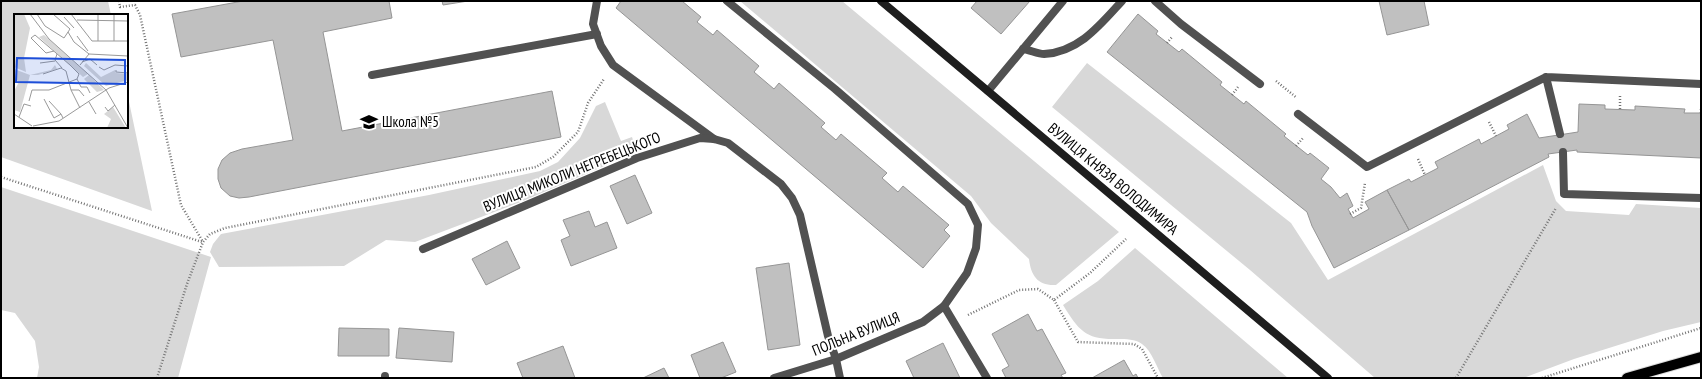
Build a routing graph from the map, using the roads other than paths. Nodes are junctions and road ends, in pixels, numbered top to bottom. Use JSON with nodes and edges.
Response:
{"nodes":[{"id":1,"x":597,"y":1,"type":"edge"},
{"id":2,"x":727,"y":1,"type":"edge"},
{"id":3,"x":881,"y":1,"type":"edge"},
{"id":4,"x":1063,"y":1,"type":"edge"},
{"id":5,"x":1122,"y":1,"type":"edge"},
{"id":6,"x":1155,"y":1,"type":"edge"},
{"id":7,"x":597,"y":34,"type":"junction"},
{"id":8,"x":1023,"y":49,"type":"junction"},
{"id":9,"x":372,"y":75,"type":"dead end"},
{"id":10,"x":1546,"y":77,"type":"junction"},
{"id":11,"x":1260,"y":84,"type":"road end"},
{"id":12,"x":1701,"y":84,"type":"edge"},
{"id":13,"x":988,"y":91,"type":"junction"},
{"id":14,"x":1298,"y":114,"type":"road end"},
{"id":15,"x":1560,"y":134,"type":"dead end"},
{"id":16,"x":714,"y":139,"type":"junction"},
{"id":17,"x":1563,"y":152,"type":"dead end"},
{"id":18,"x":1701,"y":198,"type":"edge"},
{"id":19,"x":423,"y":249,"type":"dead end"},
{"id":20,"x":944,"y":306,"type":"junction"},
{"id":21,"x":1701,"y":357,"type":"edge"},
{"id":22,"x":836,"y":359,"type":"junction"},
{"id":23,"x":774,"y":378,"type":"edge"},
{"id":24,"x":840,"y":378,"type":"edge"},
{"id":25,"x":987,"y":378,"type":"edge"},
{"id":26,"x":1328,"y":378,"type":"edge"},
{"id":27,"x":1627,"y":378,"type":"edge"}],
"edges":[{"from":1,"to":7,"type":"street"},
{"from":2,"to":20,"type":"street","name":"ПОЛЬНА ВУЛИЦЯ"},
{"from":3,"to":13,"type":"main road","name":"ВУЛИЦЯ КНЯЗЯ ВОЛОДИМИРА"},
{"from":4,"to":8,"type":"street"},
{"from":5,"to":8,"type":"street"},
{"from":6,"to":11,"type":"street"},
{"from":7,"to":9,"type":"street"},
{"from":7,"to":16,"type":"street"},
{"from":8,"to":13,"type":"street"},
{"from":10,"to":12,"type":"street"},
{"from":10,"to":14,"type":"street"},
{"from":10,"to":15,"type":"street"},
{"from":13,"to":26,"type":"main road","name":"ВУЛИЦЯ КНЯЗЯ ВОЛОДИМИРА"},
{"from":16,"to":19,"type":"street","name":"ВУЛИЦЯ МИКОЛИ НЕГРЕБЕЦЬКОГО"},
{"from":16,"to":22,"type":"street","name":"ВУЛИЦЯ МИКОЛИ НЕГРЕБЕЦЬКОГО"},
{"from":17,"to":18,"type":"street"},
{"from":20,"to":22,"type":"street","name":"ПОЛЬНА ВУЛИЦЯ"},
{"from":20,"to":25,"type":"street"},
{"from":21,"to":27,"type":"main road"},
{"from":22,"to":23,"type":"street","name":"ПОЛЬНА ВУЛИЦЯ"},
{"from":22,"to":24,"type":"street","name":"ВУЛИЦЯ МИКОЛИ НЕГРЕБЕЦЬКОГО"}]}
